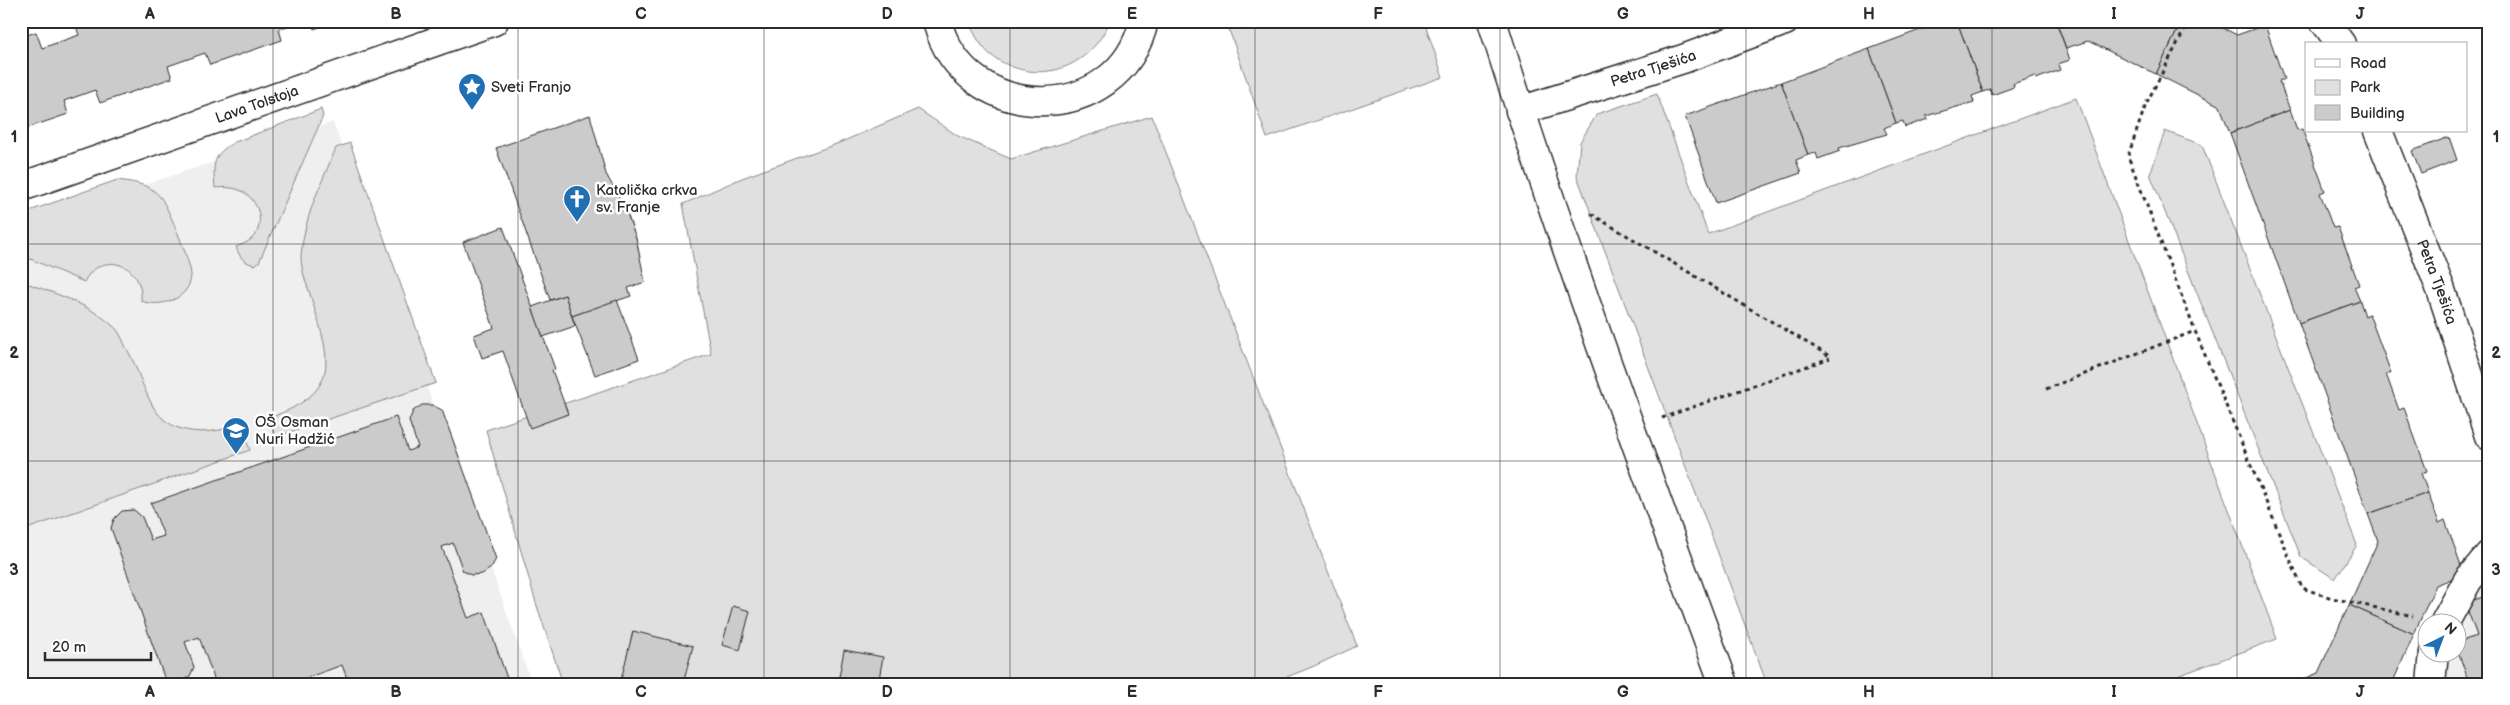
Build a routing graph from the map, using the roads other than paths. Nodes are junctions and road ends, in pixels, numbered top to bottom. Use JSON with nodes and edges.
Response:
{"nodes":[{"id":1,"x":494,"y":21,"type":"edge"},
{"id":2,"x":938,"y":21,"type":"edge"},
{"id":3,"x":1144,"y":21,"type":"edge"},
{"id":4,"x":1492,"y":21,"type":"edge"},
{"id":5,"x":1785,"y":21,"type":"edge"},
{"id":6,"x":2324,"y":21,"type":"edge"},
{"id":7,"x":2340,"y":42,"type":"edge"},
{"id":8,"x":1520,"y":111,"type":"junction"},
{"id":9,"x":2378,"y":132,"type":"edge"},
{"id":10,"x":21,"y":187,"type":"edge"},
{"id":11,"x":2489,"y":436,"type":"edge"},
{"id":12,"x":2489,"y":555,"type":"edge"},
{"id":13,"x":2450,"y":612,"type":"edge"},
{"id":14,"x":2433,"y":662,"type":"edge"},
{"id":15,"x":1724,"y":684,"type":"edge"},
{"id":16,"x":2431,"y":684,"type":"edge"}],
"edges":[{"from":1,"to":10,"type":"street","name":"Lava Tolstoja"},
{"from":2,"to":3,"type":"street"},
{"from":4,"to":8,"type":"street"},
{"from":5,"to":8,"type":"street","name":"Petra Tješića"},
{"from":6,"to":7,"type":"street"},
{"from":8,"to":15,"type":"street"},
{"from":9,"to":11,"type":"street","name":"Petra Tješića"},
{"from":12,"to":13,"type":"street"},
{"from":14,"to":16,"type":"street"}]}
